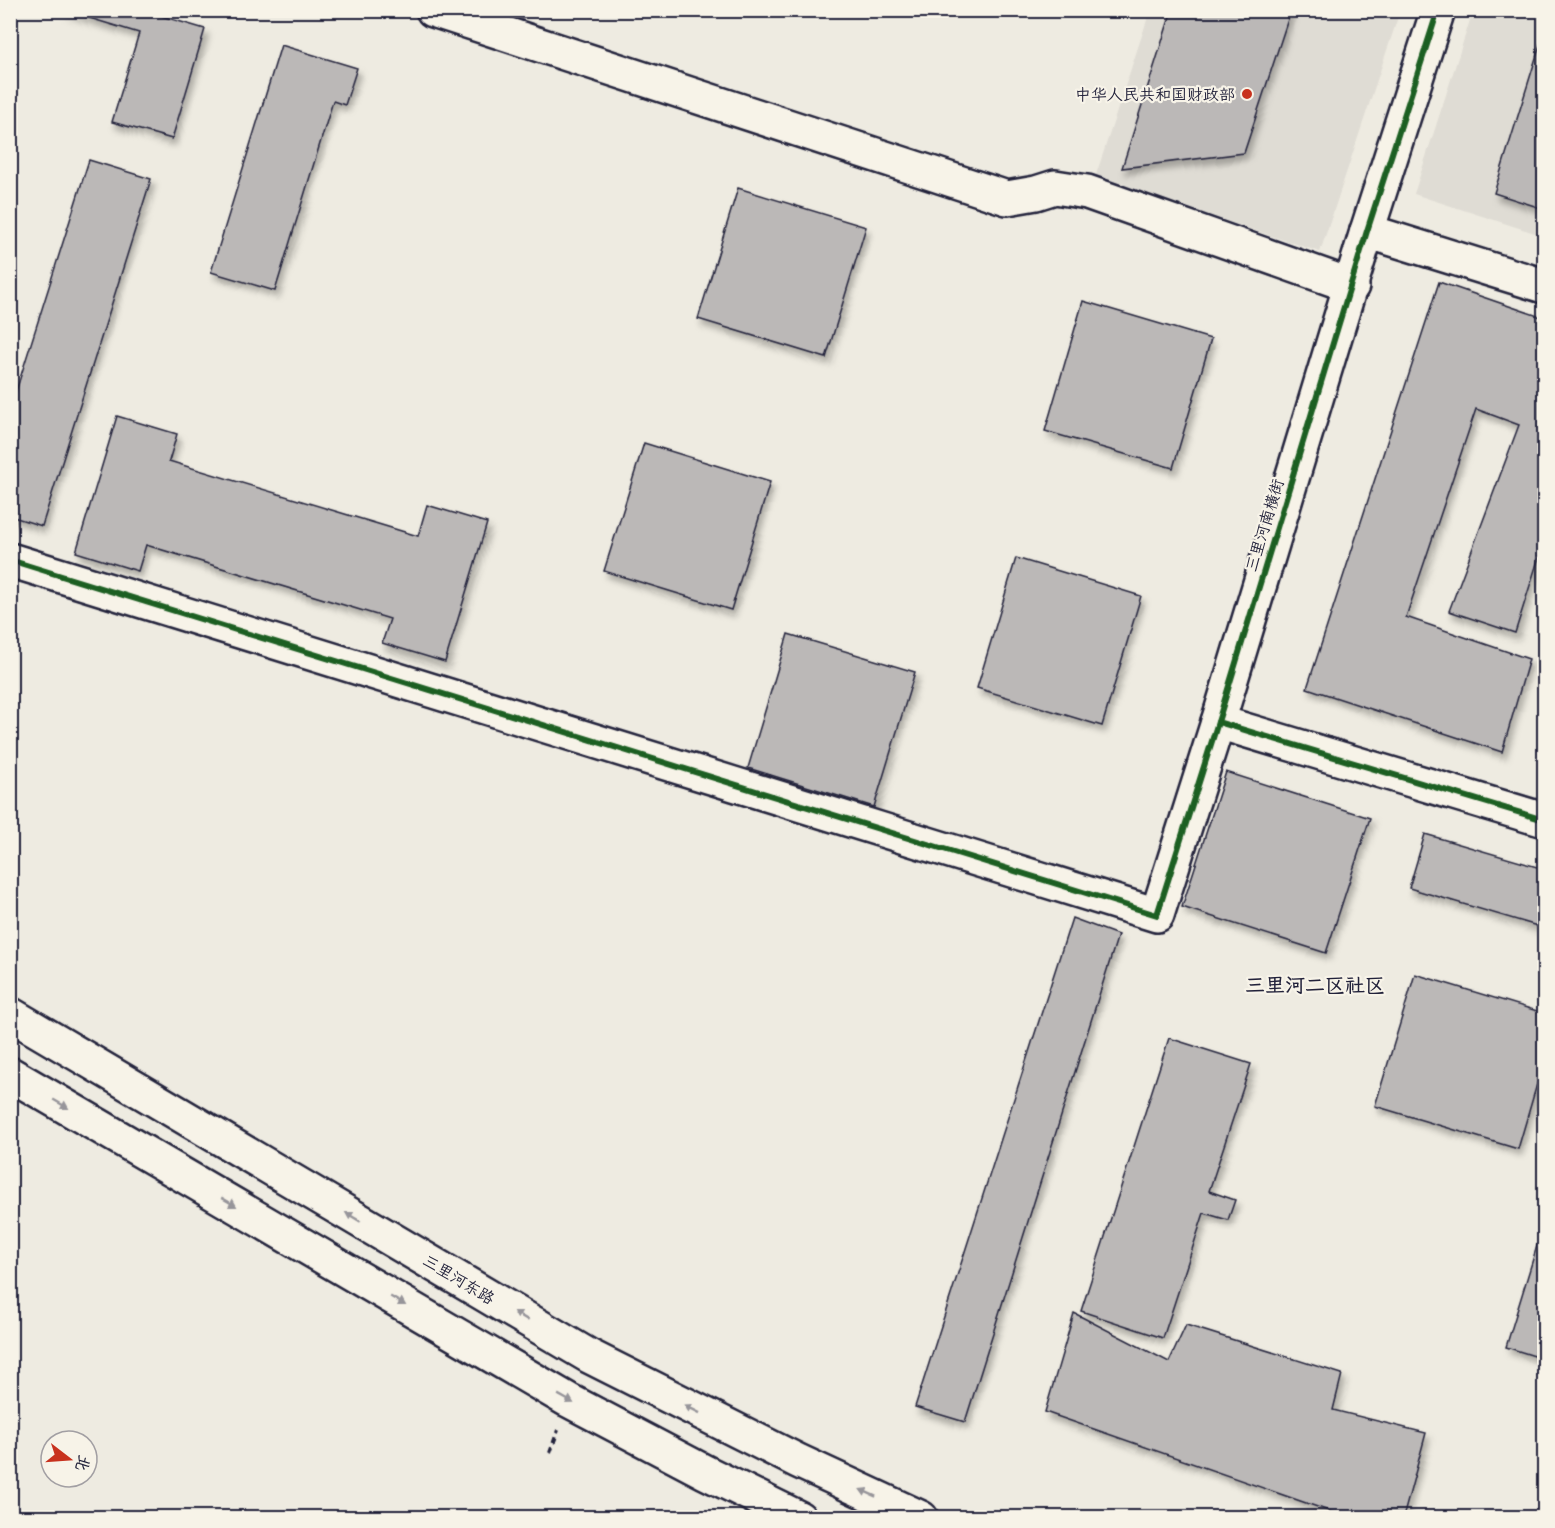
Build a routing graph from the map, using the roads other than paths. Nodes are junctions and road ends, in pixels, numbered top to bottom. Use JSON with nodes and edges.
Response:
{"nodes":[{"id":1,"x":433,"y":10,"type":"edge"},
{"id":2,"x":1438,"y":10,"type":"edge"},
{"id":3,"x":1367,"y":231,"type":"junction"},
{"id":4,"x":1352,"y":286,"type":"junction"},
{"id":5,"x":1545,"y":286,"type":"edge"},
{"id":6,"x":10,"y":560,"type":"edge"},
{"id":7,"x":1218,"y":722,"type":"junction"},
{"id":8,"x":1545,"y":820,"type":"edge"},
{"id":9,"x":10,"y":1014,"type":"edge"},
{"id":10,"x":10,"y":1074,"type":"edge"},
{"id":11,"x":799,"y":1518,"type":"edge"},
{"id":12,"x":921,"y":1518,"type":"edge"}],
"edges":[{"from":1,"to":4,"type":"street"},
{"from":2,"to":3,"type":"street","name":"三里河南横街"},
{"from":3,"to":4,"type":"street","name":"三里河南横街"},
{"from":3,"to":5,"type":"street"},
{"from":4,"to":7,"type":"street","name":"三里河南横街"},
{"from":6,"to":7,"type":"street","name":"三里河南横街"},
{"from":7,"to":8,"type":"street"},
{"from":12,"to":9,"type":"street","name":"三里河东路","one_way":true},
{"from":10,"to":11,"type":"street","one_way":true}]}
